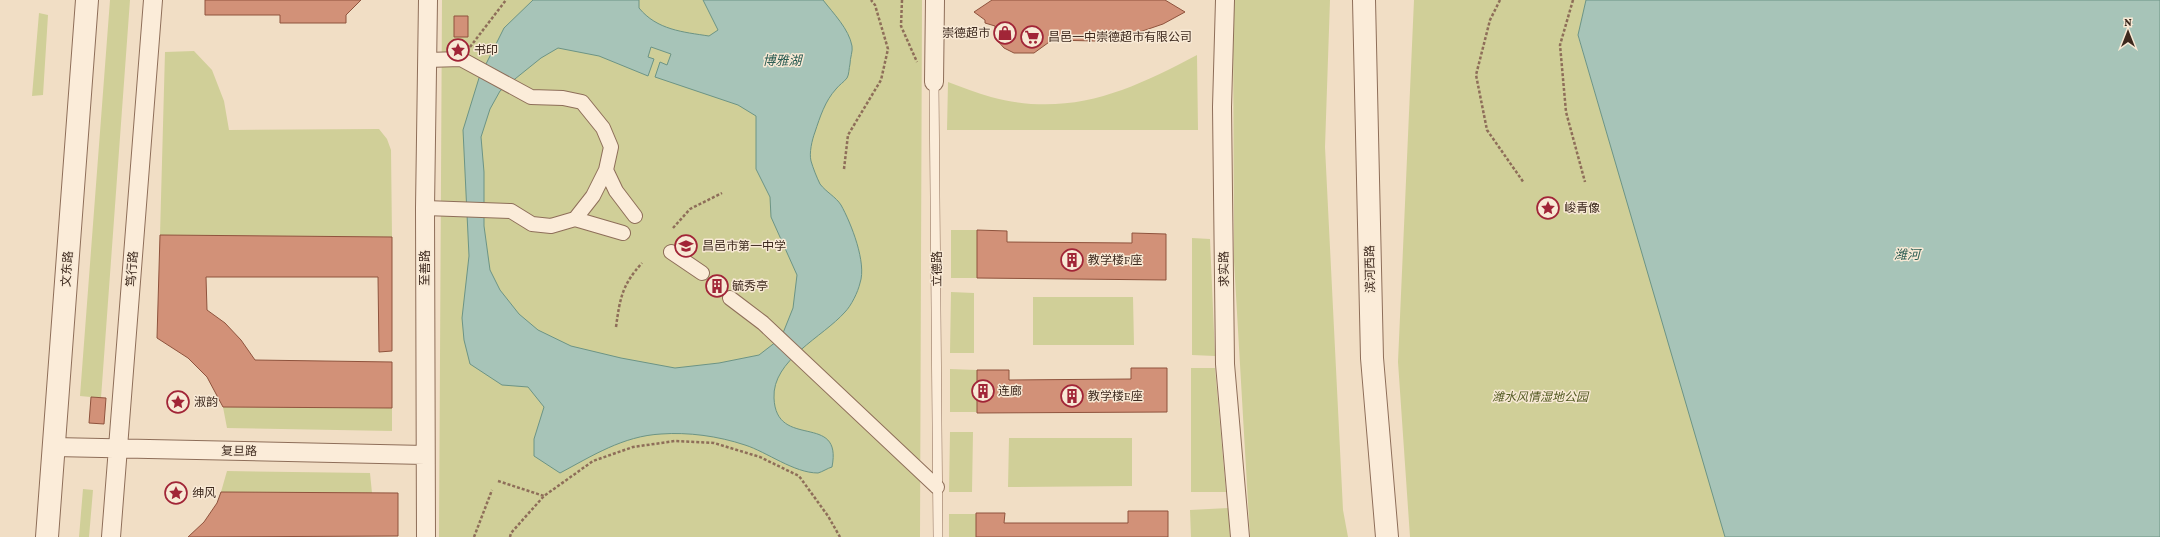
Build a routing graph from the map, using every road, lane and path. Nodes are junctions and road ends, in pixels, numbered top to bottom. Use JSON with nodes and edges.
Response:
{"nodes":[{"id":1,"x":87,"y":0,"type":"edge"},
{"id":2,"x":153,"y":0,"type":"edge"},
{"id":3,"x":428,"y":0,"type":"edge"},
{"id":4,"x":506,"y":0,"type":"edge"},
{"id":5,"x":871,"y":0,"type":"edge"},
{"id":6,"x":902,"y":0,"type":"edge"},
{"id":7,"x":935,"y":0,"type":"edge"},
{"id":8,"x":1225,"y":0,"type":"edge"},
{"id":9,"x":1364,"y":0,"type":"edge"},
{"id":10,"x":1500,"y":0,"type":"edge"},
{"id":11,"x":1573,"y":0,"type":"edge"},
{"id":12,"x":461,"y":59,"type":"junction"},
{"id":13,"x":427,"y":60,"type":"junction"},
{"id":14,"x":934,"y":81,"type":"junction"},
{"id":15,"x":844,"y":169,"type":"dead end"},
{"id":16,"x":606,"y":170,"type":"junction"},
{"id":17,"x":1586,"y":182,"type":"dead end"},
{"id":18,"x":1524,"y":183,"type":"dead end"},
{"id":19,"x":722,"y":193,"type":"dead end"},
{"id":20,"x":425,"y":208,"type":"junction"},
{"id":21,"x":635,"y":216,"type":"dead end"},
{"id":22,"x":575,"y":219,"type":"junction"},
{"id":23,"x":673,"y":228,"type":"dead end"},
{"id":24,"x":623,"y":233,"type":"dead end"},
{"id":25,"x":671,"y":252,"type":"dead end"},
{"id":26,"x":642,"y":263,"type":"dead end"},
{"id":27,"x":702,"y":274,"type":"dead end"},
{"id":28,"x":730,"y":298,"type":"dead end"},
{"id":29,"x":616,"y":327,"type":"dead end"},
{"id":30,"x":54,"y":447,"type":"junction"},
{"id":31,"x":119,"y":449,"type":"junction"},
{"id":32,"x":424,"y":455,"type":"junction"},
{"id":33,"x":498,"y":481,"type":"dead end"},
{"id":34,"x":937,"y":486,"type":"junction"},
{"id":35,"x":492,"y":490,"type":"dead end"},
{"id":36,"x":544,"y":496,"type":"junction"},
{"id":37,"x":47,"y":537,"type":"edge"},
{"id":38,"x":112,"y":537,"type":"edge"},
{"id":39,"x":426,"y":537,"type":"edge"},
{"id":40,"x":474,"y":537,"type":"edge"},
{"id":41,"x":510,"y":537,"type":"edge"},
{"id":42,"x":840,"y":537,"type":"edge"},
{"id":43,"x":938,"y":537,"type":"edge"},
{"id":44,"x":1240,"y":537,"type":"edge"},
{"id":45,"x":1387,"y":537,"type":"edge"}],
"edges":[{"from":1,"to":30,"type":"street","name":"文东路"},
{"from":2,"to":31,"type":"street","name":"笃行路"},
{"from":3,"to":13,"type":"street","name":"至善路"},
{"from":4,"to":12,"type":"path"},
{"from":5,"to":15,"type":"path"},
{"from":6,"to":14,"type":"path"},
{"from":7,"to":14,"type":"street","name":"立德路"},
{"from":8,"to":44,"type":"street","name":"求实路"},
{"from":9,"to":45,"type":"street","name":"滨河西路"},
{"from":10,"to":18,"type":"path"},
{"from":11,"to":17,"type":"path"},
{"from":12,"to":13,"type":"street"},
{"from":12,"to":16,"type":"street"},
{"from":13,"to":20,"type":"street","name":"至善路"},
{"from":14,"to":34,"type":"lane","name":"立德路"},
{"from":16,"to":21,"type":"street"},
{"from":16,"to":22,"type":"street"},
{"from":19,"to":23,"type":"path"},
{"from":20,"to":22,"type":"street"},
{"from":20,"to":32,"type":"street","name":"至善路"},
{"from":22,"to":24,"type":"street"},
{"from":25,"to":27,"type":"street"},
{"from":26,"to":29,"type":"path"},
{"from":28,"to":34,"type":"street"},
{"from":30,"to":31,"type":"street","name":"复旦路"},
{"from":30,"to":37,"type":"street","name":"文东路"},
{"from":31,"to":32,"type":"street","name":"复旦路"},
{"from":31,"to":38,"type":"street","name":"笃行路"},
{"from":32,"to":39,"type":"street","name":"至善路"},
{"from":33,"to":36,"type":"path"},
{"from":34,"to":43,"type":"lane","name":"立德路"},
{"from":35,"to":40,"type":"path"},
{"from":36,"to":41,"type":"path"},
{"from":36,"to":42,"type":"path"}]}
